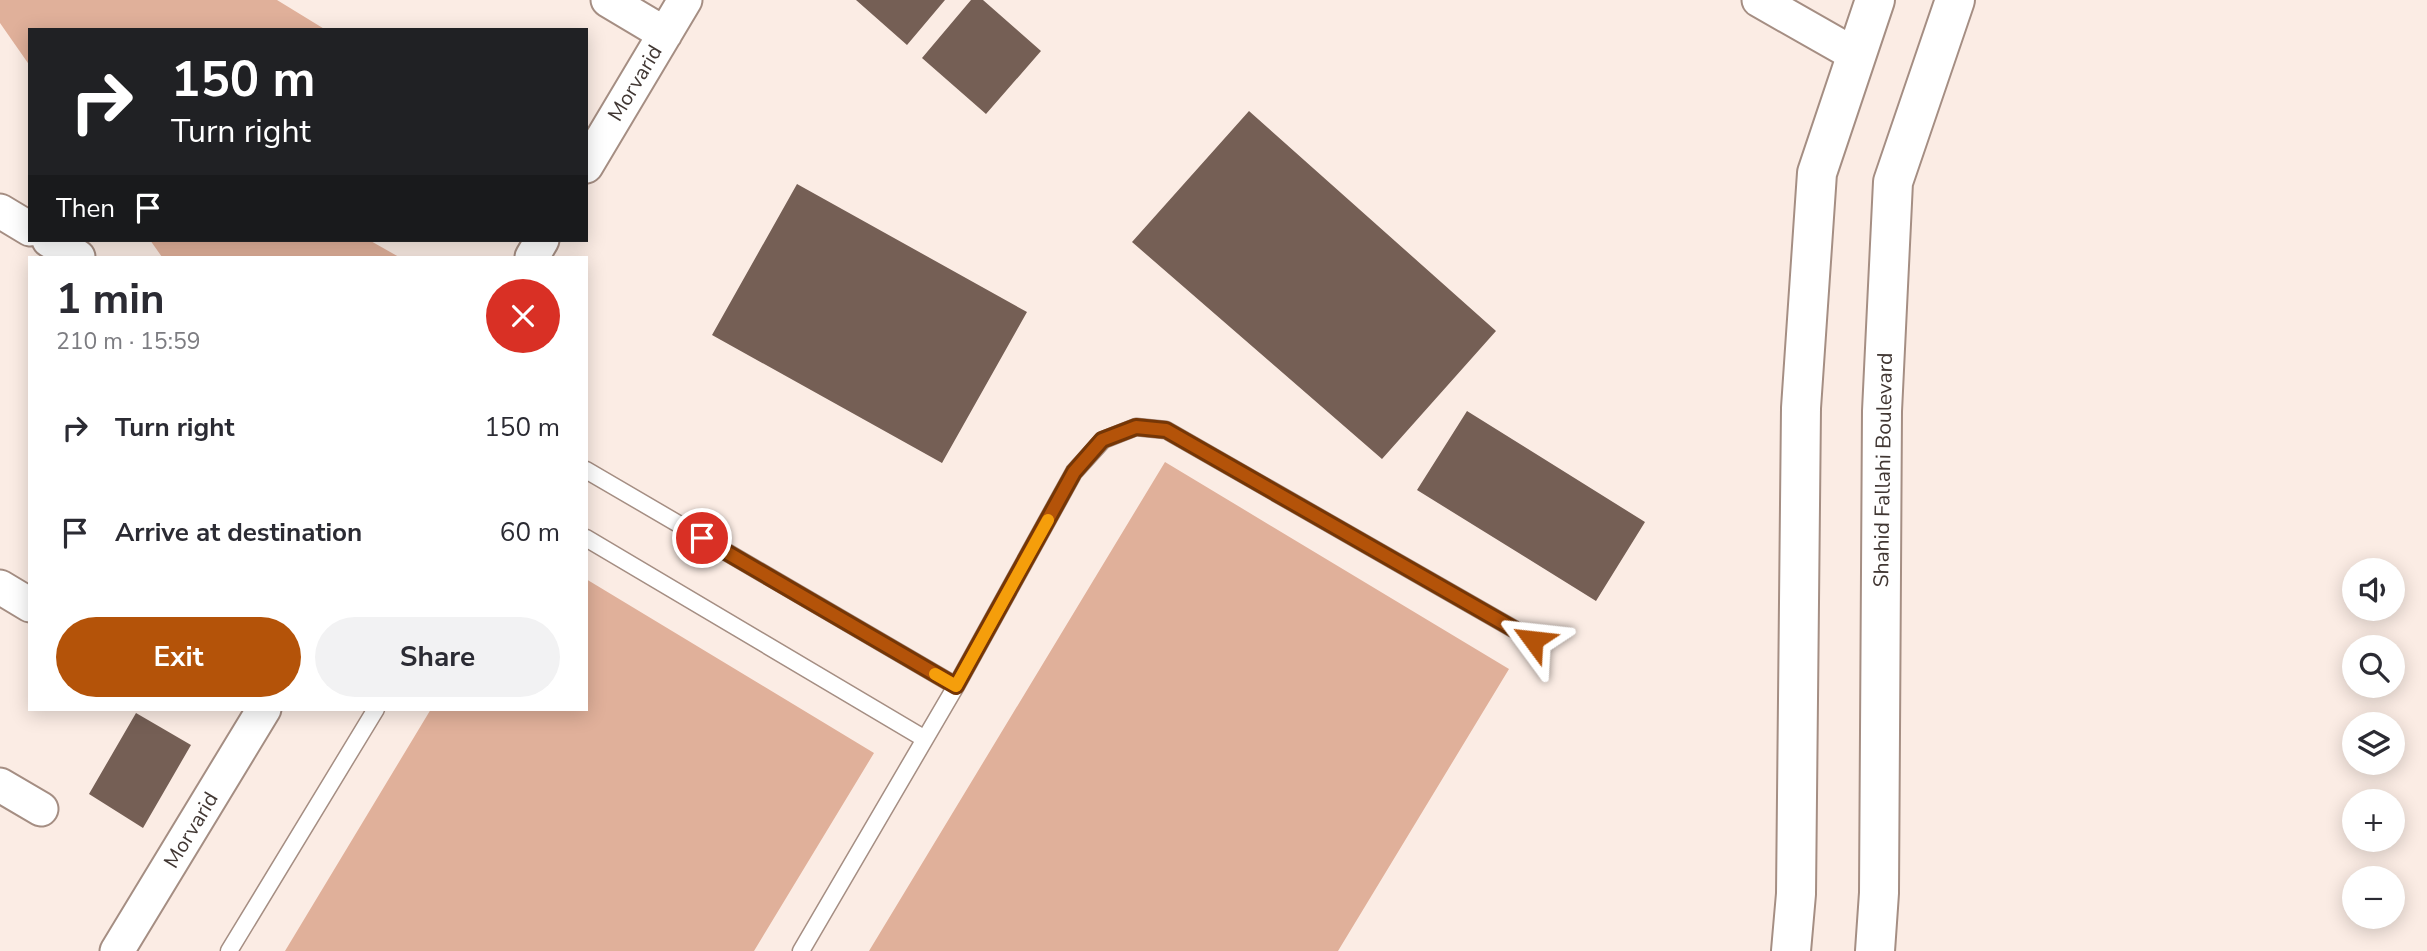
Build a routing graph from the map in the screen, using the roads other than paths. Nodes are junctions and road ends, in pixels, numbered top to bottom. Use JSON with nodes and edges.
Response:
{"nodes":[{"id":1,"x":608,"y":0,"type":"edge"},
{"id":2,"x":685,"y":0,"type":"edge"},
{"id":3,"x":1759,"y":0,"type":"edge"},
{"id":4,"x":1875,"y":0,"type":"edge"},
{"id":5,"x":1955,"y":0,"type":"edge"},
{"id":6,"x":665,"y":34,"type":"junction"},
{"id":7,"x":1854,"y":54,"type":"junction"},
{"id":8,"x":588,"y":163,"type":"edge"},
{"id":9,"x":0,"y":211,"type":"edge"},
{"id":10,"x":28,"y":228,"type":"edge"},
{"id":11,"x":52,"y":242,"type":"edge"},
{"id":12,"x":76,"y":256,"type":"edge"},
{"id":13,"x":588,"y":471,"type":"edge"},
{"id":14,"x":588,"y":539,"type":"edge"},
{"id":15,"x":0,"y":587,"type":"edge"},
{"id":16,"x":28,"y":604,"type":"edge"},
{"id":17,"x":1533,"y":640,"type":"dead end"},
{"id":18,"x":956,"y":686,"type":"junction"},
{"id":19,"x":263,"y":711,"type":"edge"},
{"id":20,"x":375,"y":711,"type":"edge"},
{"id":21,"x":925,"y":739,"type":"junction"},
{"id":22,"x":0,"y":785,"type":"edge"},
{"id":23,"x":41,"y":809,"type":"dead end"},
{"id":24,"x":117,"y":951,"type":"edge"},
{"id":25,"x":229,"y":951,"type":"edge"},
{"id":26,"x":801,"y":951,"type":"edge"},
{"id":27,"x":1791,"y":951,"type":"edge"},
{"id":28,"x":1875,"y":951,"type":"edge"}],
"edges":[{"from":1,"to":6,"type":"street"},
{"from":2,"to":6,"type":"street","name":"Morvarid"},
{"from":3,"to":7,"type":"street"},
{"from":4,"to":7,"type":"main road"},
{"from":5,"to":28,"type":"main road","name":"Shahid Fallahi Boulevard"},
{"from":6,"to":8,"type":"street","name":"Morvarid"},
{"from":7,"to":27,"type":"main road"},
{"from":9,"to":10,"type":"street"},
{"from":11,"to":12,"type":"street"},
{"from":13,"to":18,"type":"lane"},
{"from":14,"to":21,"type":"lane"},
{"from":15,"to":16,"type":"street"},
{"from":17,"to":18,"type":"lane"},
{"from":18,"to":21,"type":"lane"},
{"from":19,"to":24,"type":"street","name":"Morvarid"},
{"from":20,"to":25,"type":"lane"},
{"from":21,"to":26,"type":"lane"},
{"from":22,"to":23,"type":"street"}]}
